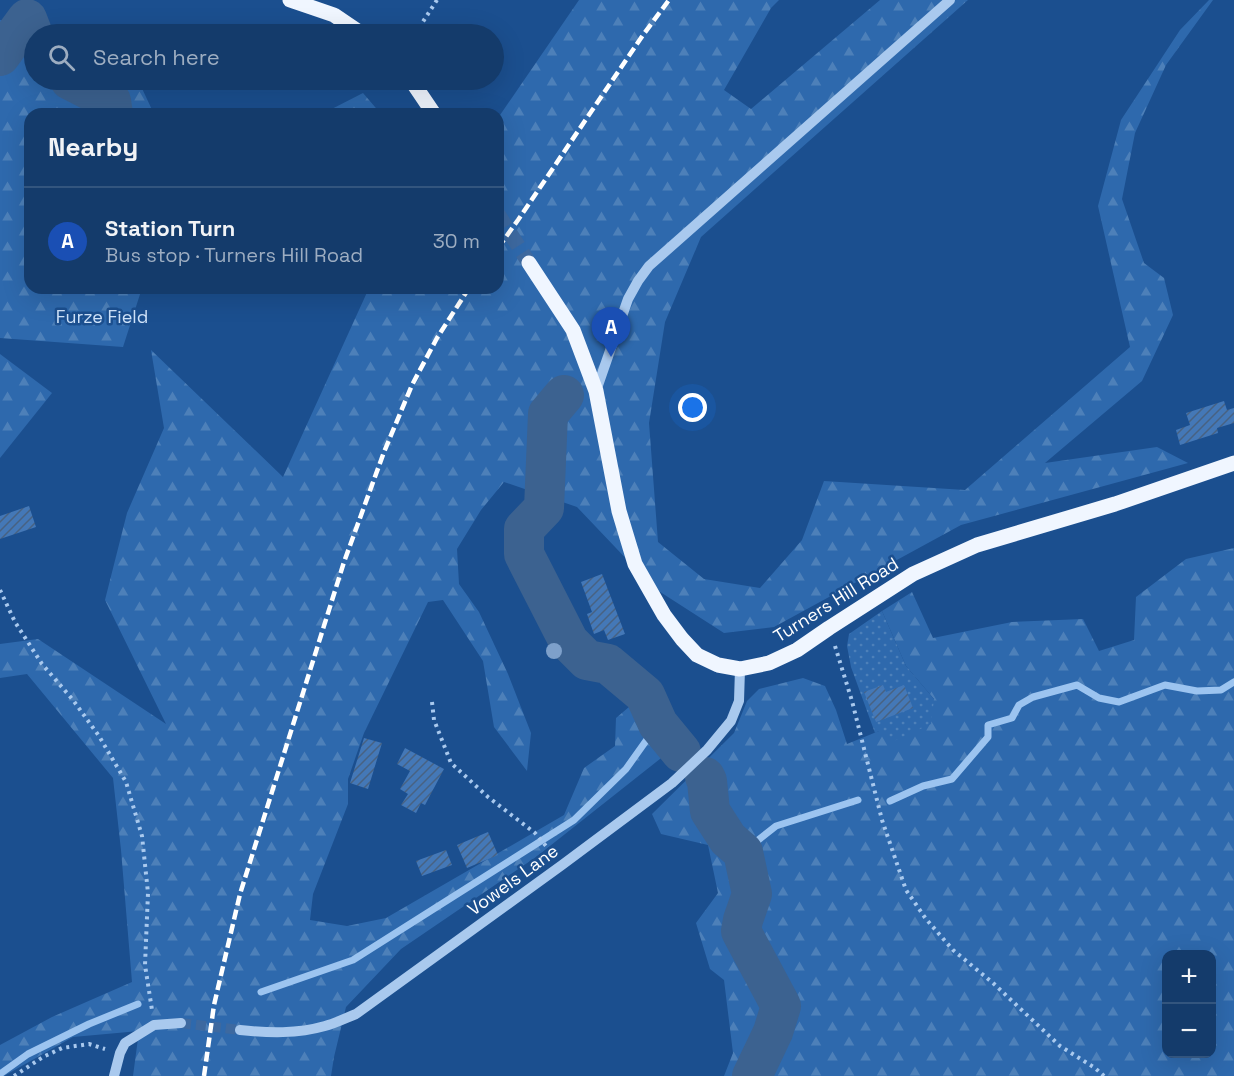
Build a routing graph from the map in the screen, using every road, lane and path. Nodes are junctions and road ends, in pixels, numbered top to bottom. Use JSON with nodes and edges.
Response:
{"nodes":[{"id":1,"x":290,"y":0,"type":"edge"},
{"id":2,"x":438,"y":0,"type":"edge"},
{"id":3,"x":950,"y":0,"type":"edge"},
{"id":4,"x":347,"y":24,"type":"edge"},
{"id":5,"x":422,"y":24,"type":"edge"},
{"id":6,"x":418,"y":90,"type":"edge"},
{"id":7,"x":430,"y":108,"type":"edge"},
{"id":8,"x":529,"y":264,"type":"tunnel mouth"},
{"id":9,"x":596,"y":391,"type":"junction"},
{"id":10,"x":1234,"y":463,"type":"edge"},
{"id":11,"x":0,"y":590,"type":"edge"},
{"id":12,"x":829,"y":628,"type":"junction"},
{"id":13,"x":740,"y":669,"type":"junction"},
{"id":14,"x":432,"y":702,"type":"dead end"},
{"id":15,"x":545,"y":844,"type":"dead end"},
{"id":16,"x":182,"y":1023,"type":"tunnel mouth"},
{"id":17,"x":154,"y":1025,"type":"junction"},
{"id":18,"x":240,"y":1030,"type":"tunnel mouth"},
{"id":19,"x":120,"y":1053,"type":"junction"},
{"id":20,"x":14,"y":1076,"type":"edge"},
{"id":21,"x":114,"y":1076,"type":"edge"},
{"id":22,"x":1104,"y":1076,"type":"edge"}],
"edges":[{"from":1,"to":4,"type":"main road"},
{"from":2,"to":5,"type":"path"},
{"from":3,"to":9,"type":"street"},
{"from":6,"to":7,"type":"main road"},
{"from":8,"to":9,"type":"main road","name":"Turners Hill Road"},
{"from":9,"to":13,"type":"main road","name":"Turners Hill Road"},
{"from":10,"to":12,"type":"main road","name":"Turners Hill Road"},
{"from":11,"to":17,"type":"path"},
{"from":12,"to":13,"type":"main road","name":"Turners Hill Road"},
{"from":12,"to":22,"type":"path"},
{"from":13,"to":18,"type":"street","name":"Vowels Lane"},
{"from":14,"to":15,"type":"path"},
{"from":16,"to":17,"type":"street"},
{"from":17,"to":19,"type":"street"},
{"from":19,"to":20,"type":"path"},
{"from":19,"to":21,"type":"street"}]}
